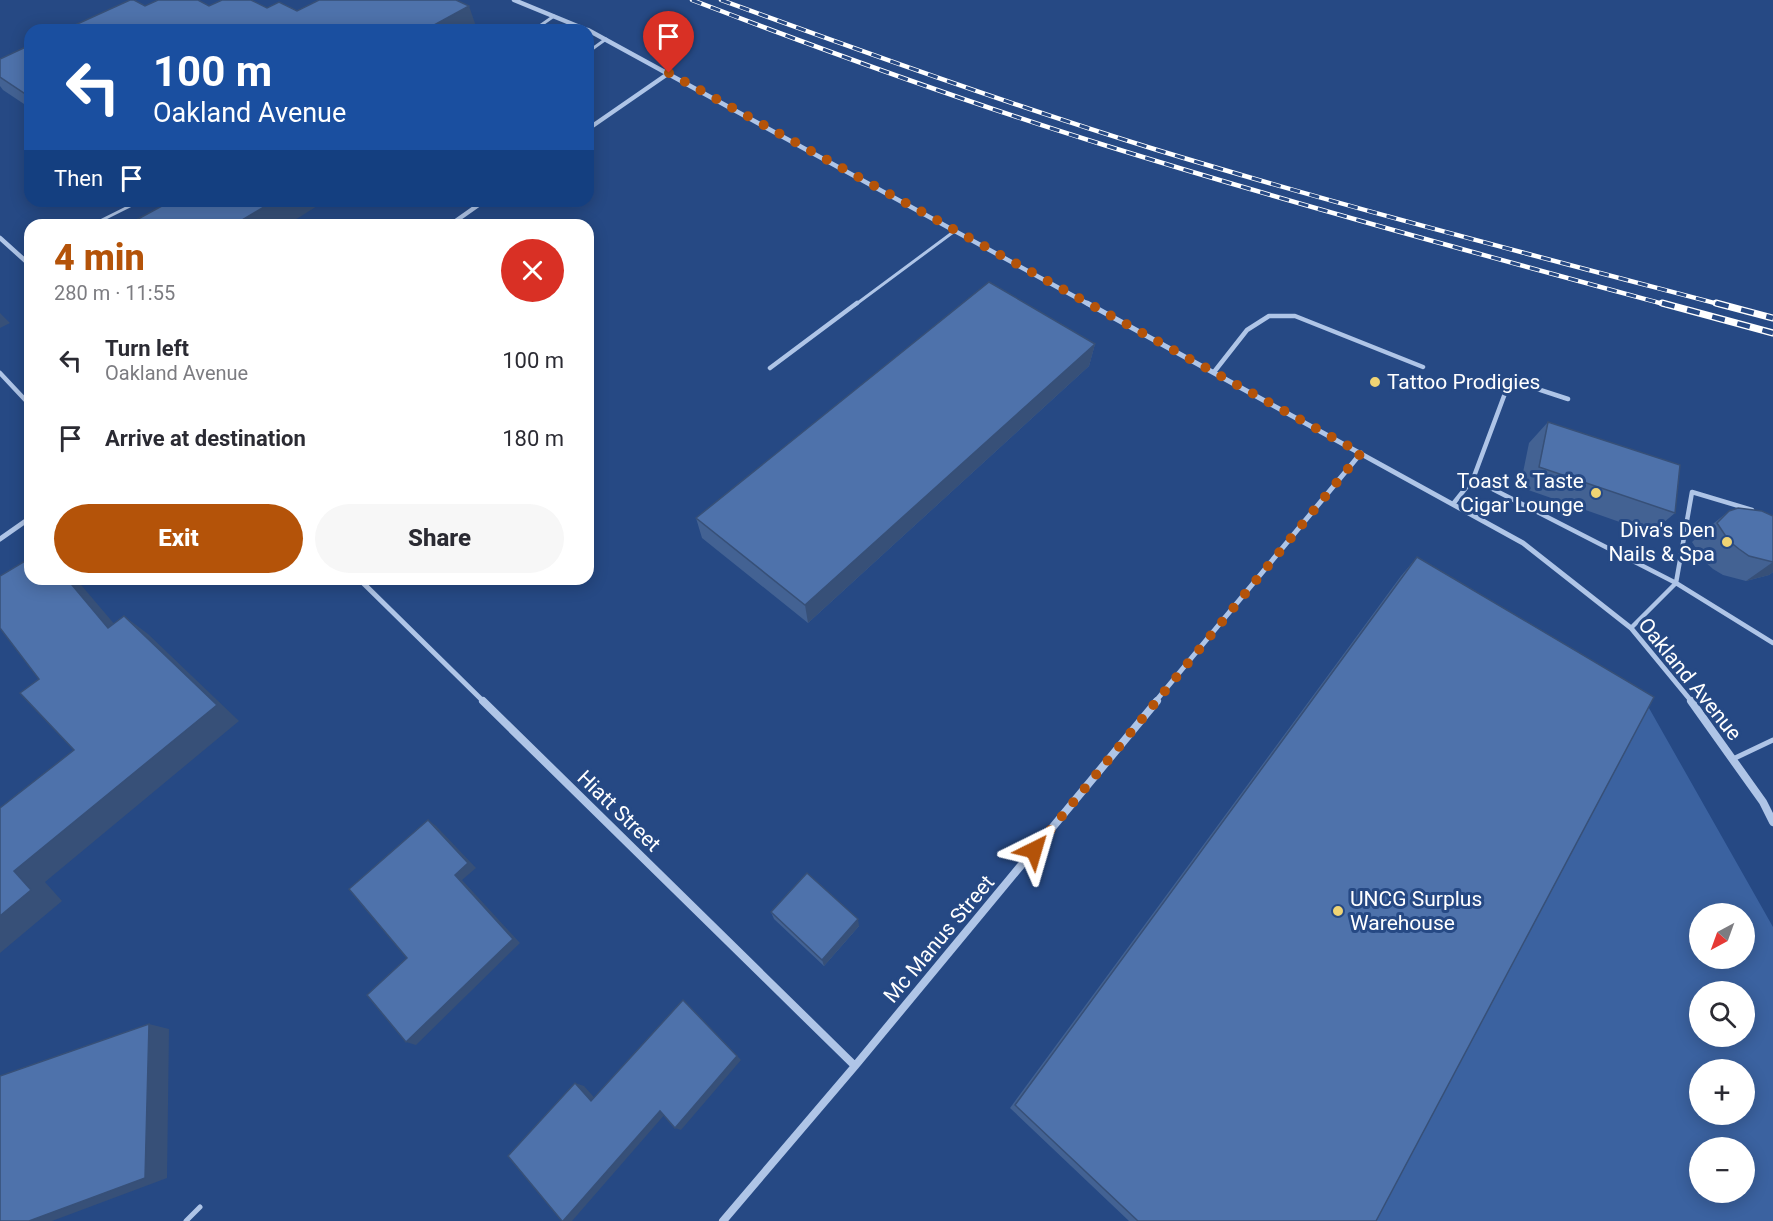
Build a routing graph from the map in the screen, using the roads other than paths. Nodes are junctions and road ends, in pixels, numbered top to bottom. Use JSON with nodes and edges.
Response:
{"nodes":[{"id":1,"x":514,"y":0,"type":"edge"},
{"id":2,"x":554,"y":16,"type":"junction"},
{"id":3,"x":543,"y":24,"type":"edge"},
{"id":4,"x":573,"y":24,"type":"edge"},
{"id":5,"x":594,"y":33,"type":"edge"},
{"id":6,"x":606,"y":39,"type":"junction"},
{"id":7,"x":594,"y":48,"type":"edge"},
{"id":8,"x":669,"y":73,"type":"junction"},
{"id":9,"x":594,"y":125,"type":"edge"},
{"id":10,"x":128,"y":207,"type":"edge"},
{"id":11,"x":476,"y":207,"type":"edge"},
{"id":12,"x":104,"y":219,"type":"edge"},
{"id":13,"x":458,"y":219,"type":"edge"},
{"id":14,"x":956,"y":230,"type":"junction"},
{"id":15,"x":0,"y":238,"type":"edge"},
{"id":16,"x":23,"y":259,"type":"edge"},
{"id":17,"x":1423,"y":367,"type":"dead end"},
{"id":18,"x":770,"y":368,"type":"dead end"},
{"id":19,"x":0,"y":372,"type":"edge"},
{"id":20,"x":1214,"y":372,"type":"junction"},
{"id":21,"x":24,"y":398,"type":"edge"},
{"id":22,"x":1568,"y":399,"type":"dead end"},
{"id":23,"x":1361,"y":453,"type":"junction"},
{"id":24,"x":1473,"y":479,"type":"junction"},
{"id":25,"x":1453,"y":504,"type":"junction"},
{"id":26,"x":1758,"y":520,"type":"edge"},
{"id":27,"x":24,"y":522,"type":"edge"},
{"id":28,"x":0,"y":539,"type":"edge"},
{"id":29,"x":1676,"y":583,"type":"junction"},
{"id":30,"x":365,"y":585,"type":"edge"},
{"id":31,"x":1631,"y":628,"type":"junction"},
{"id":32,"x":1773,"y":643,"type":"edge"},
{"id":33,"x":1773,"y":740,"type":"edge"},
{"id":34,"x":1733,"y":759,"type":"junction"},
{"id":35,"x":1763,"y":802,"type":"junction"},
{"id":36,"x":1773,"y":805,"type":"edge"},
{"id":37,"x":1773,"y":822,"type":"edge"},
{"id":38,"x":855,"y":1066,"type":"junction"},
{"id":39,"x":200,"y":1207,"type":"dead end"},
{"id":40,"x":186,"y":1221,"type":"edge"},
{"id":41,"x":723,"y":1221,"type":"edge"}],
"edges":[{"from":1,"to":2,"type":"street","name":"Oakland Avenue"},
{"from":2,"to":3,"type":"lane"},
{"from":2,"to":4,"type":"street","name":"Oakland Avenue"},
{"from":5,"to":6,"type":"street","name":"Oakland Avenue"},
{"from":6,"to":7,"type":"lane"},
{"from":6,"to":8,"type":"street","name":"Oakland Avenue"},
{"from":8,"to":9,"type":"street"},
{"from":8,"to":14,"type":"street","name":"Oakland Avenue"},
{"from":10,"to":12,"type":"lane"},
{"from":11,"to":13,"type":"street"},
{"from":14,"to":18,"type":"lane"},
{"from":14,"to":20,"type":"street","name":"Oakland Avenue"},
{"from":15,"to":16,"type":"street"},
{"from":17,"to":20,"type":"lane"},
{"from":19,"to":21,"type":"lane"},
{"from":20,"to":23,"type":"street","name":"Oakland Avenue"},
{"from":22,"to":24,"type":"lane"},
{"from":23,"to":25,"type":"street","name":"Oakland Avenue"},
{"from":23,"to":38,"type":"street","name":"Mc Manus Street"},
{"from":24,"to":25,"type":"lane"},
{"from":24,"to":29,"type":"lane"},
{"from":25,"to":31,"type":"street","name":"Oakland Avenue"},
{"from":26,"to":29,"type":"lane"},
{"from":27,"to":28,"type":"street"},
{"from":29,"to":31,"type":"lane"},
{"from":29,"to":32,"type":"lane"},
{"from":30,"to":38,"type":"street","name":"Hiatt Street"},
{"from":31,"to":34,"type":"street","name":"Oakland Avenue"},
{"from":33,"to":34,"type":"lane"},
{"from":34,"to":35,"type":"street","name":"Oakland Avenue"},
{"from":35,"to":36,"type":"street"},
{"from":35,"to":37,"type":"street","name":"Oakland Avenue"},
{"from":38,"to":41,"type":"street","name":"Mc Manus Street"},
{"from":39,"to":40,"type":"lane"}]}
